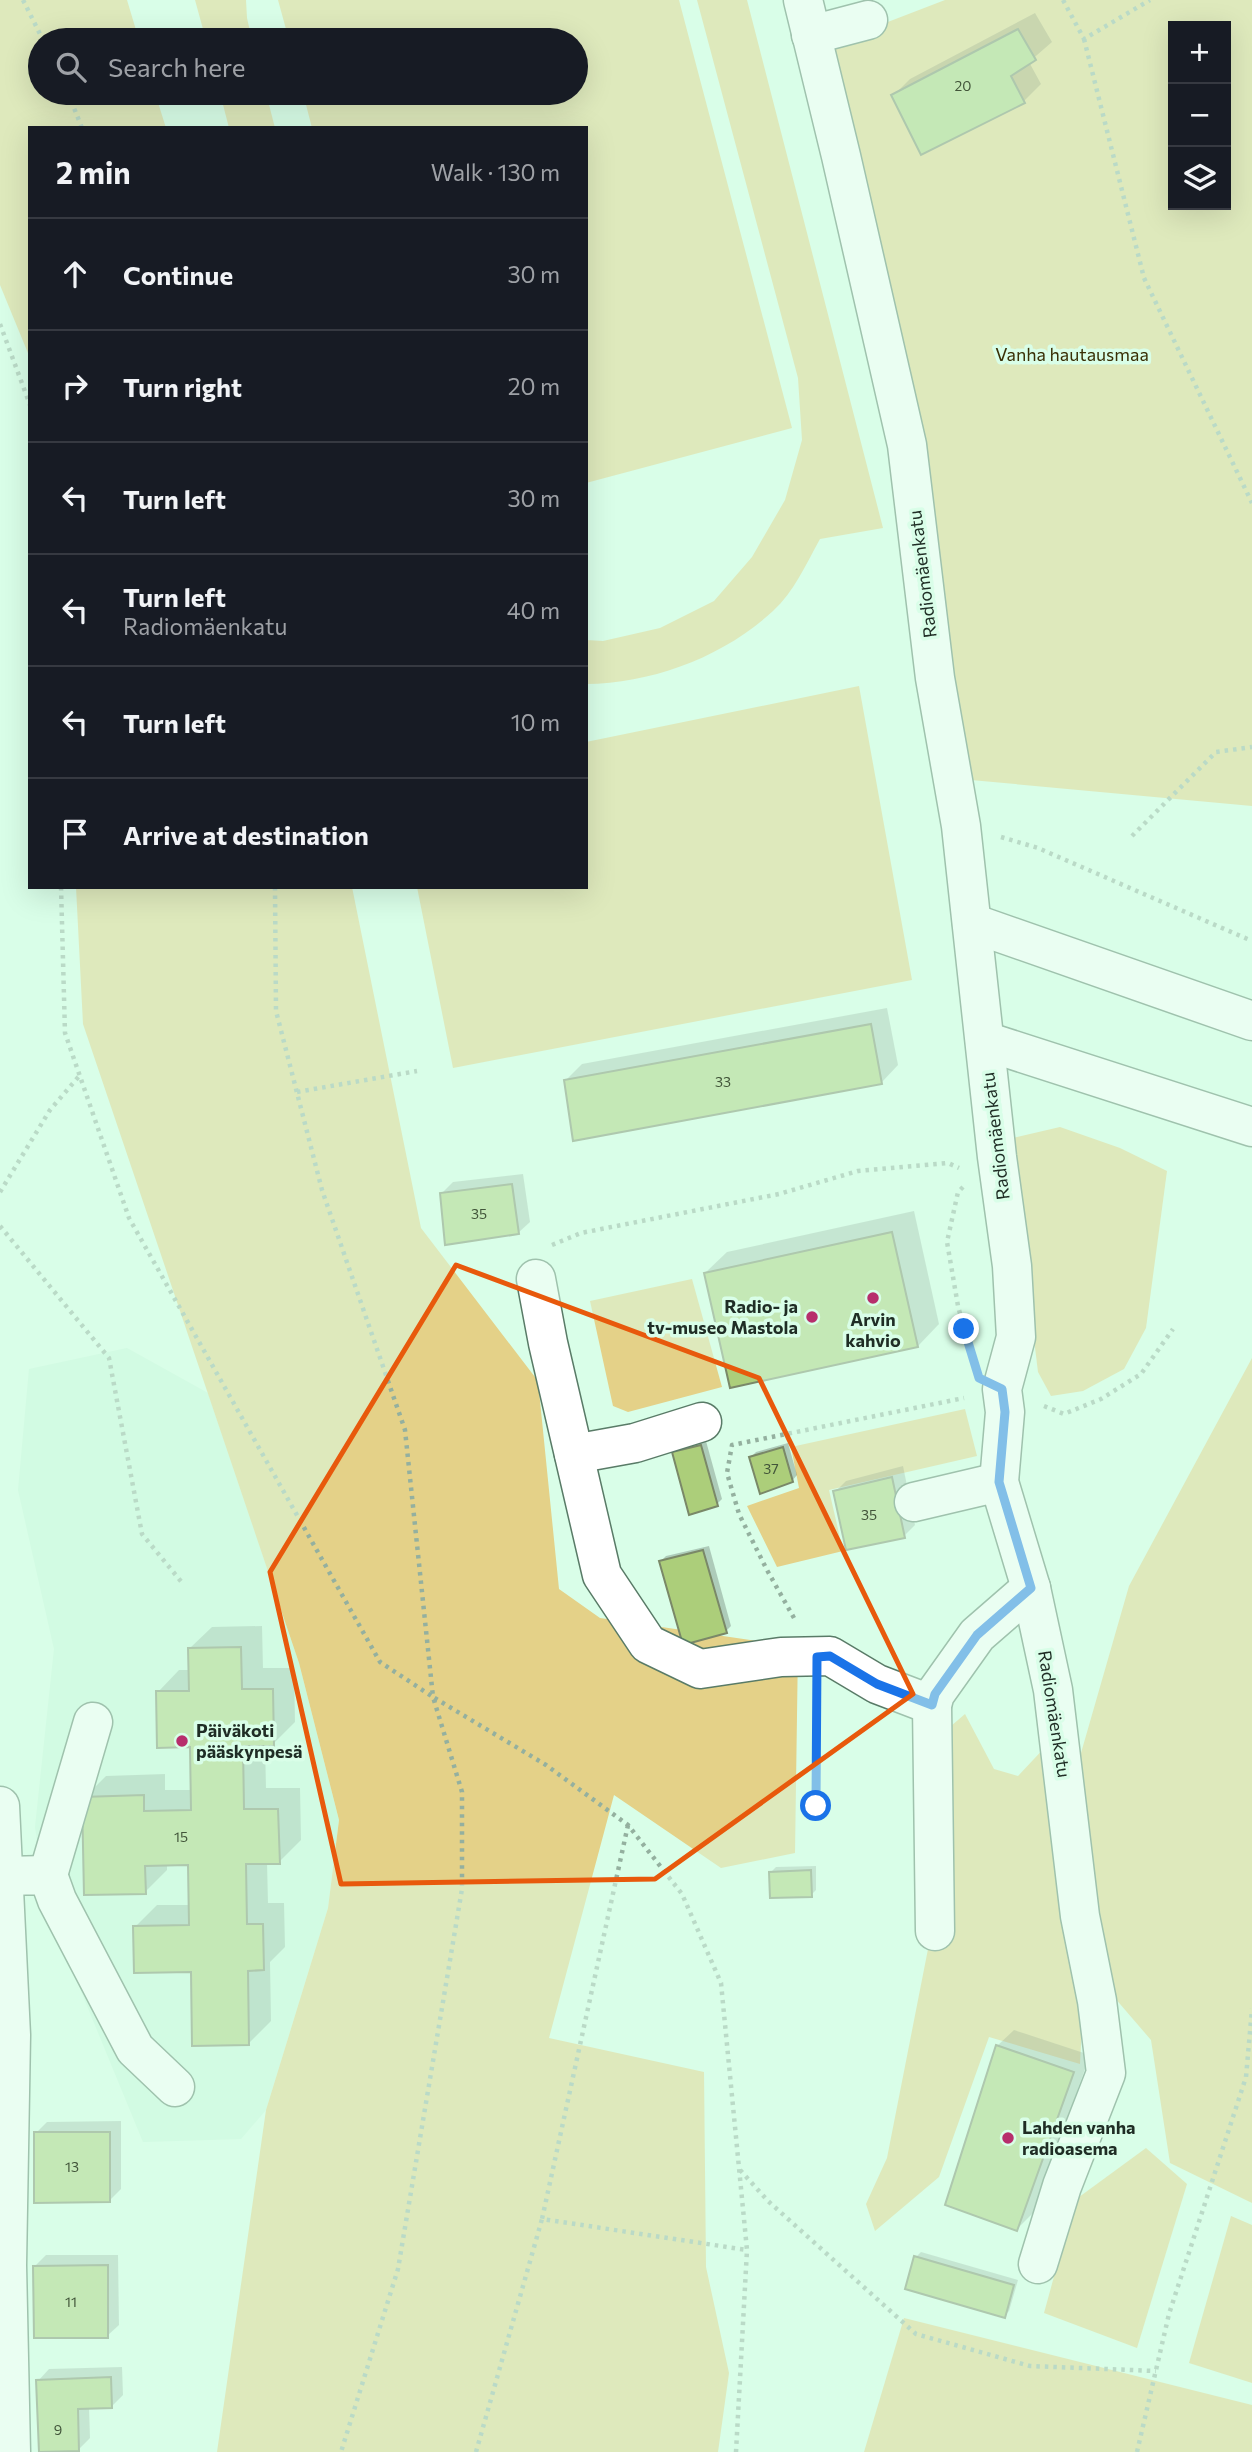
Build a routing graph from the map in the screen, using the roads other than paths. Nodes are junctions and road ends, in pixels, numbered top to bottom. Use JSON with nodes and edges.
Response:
{"nodes":[{"id":1,"x":807,"y":17,"type":"edge"},
{"id":2,"x":868,"y":20,"type":"dead end"},
{"id":3,"x":972,"y":923,"type":"junction"},
{"id":4,"x":1252,"y":1021,"type":"edge"},
{"id":5,"x":985,"y":1041,"type":"junction"},
{"id":6,"x":1252,"y":1127,"type":"edge"},
{"id":7,"x":536,"y":1279,"type":"road end"},
{"id":8,"x":702,"y":1422,"type":"dead end"},
{"id":9,"x":574,"y":1454,"type":"junction"},
{"id":10,"x":999,"y":1482,"type":"junction"},
{"id":11,"x":914,"y":1502,"type":"dead end"},
{"id":12,"x":1031,"y":1588,"type":"junction"},
{"id":13,"x":932,"y":1705,"type":"junction"},
{"id":14,"x":93,"y":1722,"type":"dead end"},
{"id":15,"x":0,"y":1806,"type":"edge"},
{"id":16,"x":48,"y":1875,"type":"junction"},
{"id":17,"x":4,"y":1876,"type":"junction"},
{"id":18,"x":935,"y":1931,"type":"dead end"},
{"id":19,"x":175,"y":2087,"type":"dead end"},
{"id":20,"x":1038,"y":2264,"type":"dead end"},
{"id":21,"x":11,"y":2452,"type":"edge"}],
"edges":[{"from":1,"to":2,"type":"street"},
{"from":1,"to":3,"type":"street","name":"Radiomäenkatu"},
{"from":3,"to":4,"type":"street"},
{"from":3,"to":5,"type":"street","name":"Radiomäenkatu"},
{"from":5,"to":6,"type":"street"},
{"from":5,"to":10,"type":"street","name":"Radiomäenkatu"},
{"from":7,"to":9,"type":"street"},
{"from":8,"to":9,"type":"street"},
{"from":9,"to":13,"type":"street"},
{"from":10,"to":11,"type":"street"},
{"from":10,"to":12,"type":"street","name":"Radiomäenkatu"},
{"from":12,"to":13,"type":"street"},
{"from":12,"to":20,"type":"street","name":"Radiomäenkatu"},
{"from":13,"to":18,"type":"street"},
{"from":14,"to":16,"type":"street"},
{"from":15,"to":17,"type":"street"},
{"from":16,"to":17,"type":"street"},
{"from":16,"to":19,"type":"street"},
{"from":17,"to":21,"type":"street"}]}
